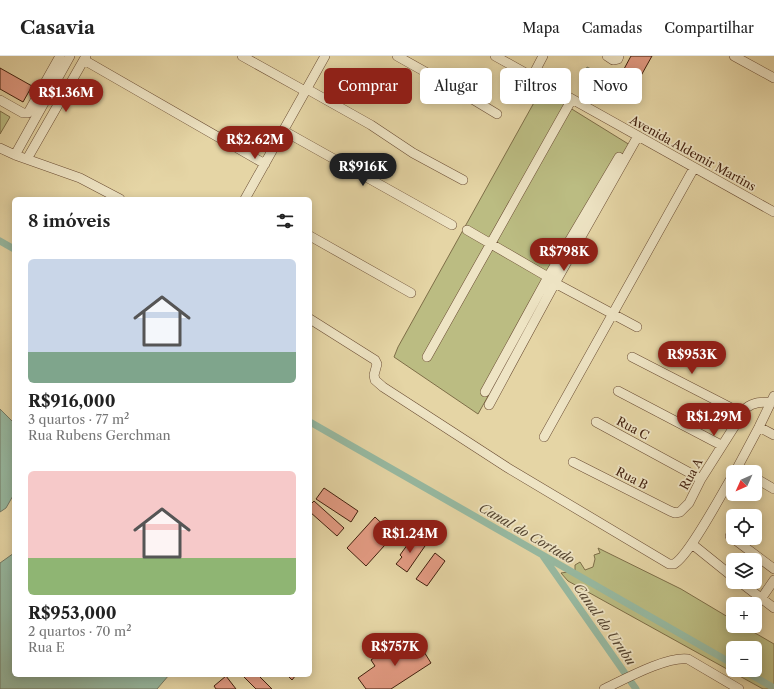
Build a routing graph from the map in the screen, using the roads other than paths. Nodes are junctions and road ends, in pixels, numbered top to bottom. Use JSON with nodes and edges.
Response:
{"nodes":[{"id":1,"x":60,"y":56,"type":"edge"},
{"id":2,"x":70,"y":56,"type":"edge"},
{"id":3,"x":242,"y":56,"type":"edge"},
{"id":4,"x":325,"y":56,"type":"edge"},
{"id":5,"x":397,"y":56,"type":"edge"},
{"id":6,"x":495,"y":56,"type":"edge"},
{"id":7,"x":543,"y":56,"type":"edge"},
{"id":8,"x":607,"y":56,"type":"edge"},
{"id":9,"x":620,"y":56,"type":"edge"},
{"id":10,"x":734,"y":56,"type":"edge"},
{"id":11,"x":85,"y":58,"type":"edge"},
{"id":12,"x":516,"y":68,"type":"edge"},
{"id":13,"x":537,"y":68,"type":"edge"},
{"id":14,"x":774,"y":78,"type":"edge"},
{"id":15,"x":306,"y":90,"type":"junction"},
{"id":16,"x":572,"y":99,"type":"joint"},
{"id":17,"x":0,"y":100,"type":"edge"},
{"id":18,"x":497,"y":114,"type":"dead end"},
{"id":19,"x":284,"y":131,"type":"junction"},
{"id":20,"x":638,"y":136,"type":"junction"},
{"id":21,"x":627,"y":143,"type":"dead end"},
{"id":22,"x":0,"y":148,"type":"edge"},
{"id":23,"x":15,"y":155,"type":"junction"},
{"id":24,"x":27,"y":159,"type":"junction"},
{"id":25,"x":265,"y":164,"type":"junction"},
{"id":26,"x":694,"y":168,"type":"junction"},
{"id":27,"x":463,"y":180,"type":"dead end"},
{"id":28,"x":116,"y":197,"type":"edge"},
{"id":29,"x":245,"y":197,"type":"edge"},
{"id":30,"x":774,"y":212,"type":"edge"},
{"id":31,"x":452,"y":225,"type":"dead end"},
{"id":32,"x":467,"y":230,"type":"dead end"},
{"id":33,"x":312,"y":237,"type":"edge"},
{"id":34,"x":490,"y":243,"type":"junction"},
{"id":35,"x":552,"y":280,"type":"junction"},
{"id":36,"x":411,"y":293,"type":"dead end"},
{"id":37,"x":612,"y":314,"type":"junction"},
{"id":38,"x":312,"y":320,"type":"edge"},
{"id":39,"x":636,"y":327,"type":"dead end"},
{"id":40,"x":427,"y":357,"type":"dead end"},
{"id":41,"x":632,"y":357,"type":"dead end"},
{"id":42,"x":618,"y":391,"type":"dead end"},
{"id":43,"x":485,"y":392,"type":"dead end"},
{"id":44,"x":772,"y":399,"type":"edge"},
{"id":45,"x":489,"y":405,"type":"dead end"},
{"id":46,"x":741,"y":413,"type":"junction"},
{"id":47,"x":596,"y":422,"type":"dead end"},
{"id":48,"x":759,"y":427,"type":"junction"},
{"id":49,"x":774,"y":435,"type":"edge"},
{"id":50,"x":544,"y":437,"type":"dead end"},
{"id":51,"x":721,"y":446,"type":"junction"},
{"id":52,"x":574,"y":462,"type":"dead end"},
{"id":53,"x":740,"y":465,"type":"edge"},
{"id":54,"x":701,"y":479,"type":"junction"},
{"id":55,"x":762,"y":482,"type":"edge"},
{"id":56,"x":774,"y":489,"type":"edge"},
{"id":57,"x":726,"y":490,"type":"edge"},
{"id":58,"x":680,"y":512,"type":"joint"},
{"id":59,"x":692,"y":544,"type":"junction"},
{"id":60,"x":742,"y":545,"type":"edge"},
{"id":61,"x":774,"y":569,"type":"edge"},
{"id":62,"x":726,"y":571,"type":"edge"},
{"id":63,"x":774,"y":580,"type":"edge"},
{"id":64,"x":749,"y":589,"type":"edge"},
{"id":65,"x":759,"y":597,"type":"edge"},
{"id":66,"x":762,"y":598,"type":"edge"},
{"id":67,"x":762,"y":600,"type":"edge"},
{"id":68,"x":774,"y":608,"type":"edge"},
{"id":69,"x":608,"y":687,"type":"edge"},
{"id":70,"x":739,"y":689,"type":"edge"}],
"edges":[{"from":1,"to":17,"type":"street"},
{"from":2,"to":23,"type":"street"},
{"from":3,"to":15,"type":"street"},
{"from":4,"to":15,"type":"street"},
{"from":5,"to":18,"type":"street"},
{"from":6,"to":12,"type":"street","name":"Avenida Aldemir Martins"},
{"from":7,"to":13,"type":"street"},
{"from":8,"to":9,"type":"street"},
{"from":10,"to":14,"type":"street"},
{"from":11,"to":24,"type":"street"},
{"from":11,"to":25,"type":"street"},
{"from":15,"to":19,"type":"street"},
{"from":15,"to":27,"type":"street"},
{"from":16,"to":20,"type":"street","name":"Avenida Aldemir Martins"},
{"from":16,"to":34,"type":"street"},
{"from":19,"to":25,"type":"street"},
{"from":19,"to":31,"type":"street"},
{"from":20,"to":26,"type":"street","name":"Avenida Aldemir Martins"},
{"from":20,"to":35,"type":"street"},
{"from":21,"to":35,"type":"street"},
{"from":22,"to":23,"type":"street"},
{"from":23,"to":24,"type":"street"},
{"from":24,"to":28,"type":"street"},
{"from":25,"to":29,"type":"street"},
{"from":26,"to":30,"type":"street","name":"Avenida Aldemir Martins"},
{"from":26,"to":37,"type":"street"},
{"from":32,"to":34,"type":"street"},
{"from":33,"to":36,"type":"street"},
{"from":34,"to":35,"type":"street"},
{"from":34,"to":40,"type":"street"},
{"from":35,"to":37,"type":"street"},
{"from":35,"to":43,"type":"street"},
{"from":35,"to":45,"type":"street"},
{"from":37,"to":39,"type":"street"},
{"from":37,"to":50,"type":"street"},
{"from":38,"to":59,"type":"street"},
{"from":41,"to":46,"type":"street"},
{"from":42,"to":51,"type":"street"},
{"from":44,"to":46,"type":"street","name":"Rua A"},
{"from":44,"to":48,"type":"street"},
{"from":46,"to":51,"type":"street","name":"Rua A"},
{"from":47,"to":54,"type":"street","name":"Rua C"},
{"from":48,"to":49,"type":"street"},
{"from":48,"to":53,"type":"street"},
{"from":51,"to":54,"type":"street","name":"Rua A"},
{"from":52,"to":58,"type":"street","name":"Rua B"},
{"from":54,"to":58,"type":"street","name":"Rua A"},
{"from":55,"to":56,"type":"street"},
{"from":57,"to":59,"type":"street"},
{"from":59,"to":62,"type":"street"},
{"from":60,"to":61,"type":"street"},
{"from":63,"to":66,"type":"street"},
{"from":64,"to":65,"type":"street"},
{"from":67,"to":68,"type":"street"},
{"from":69,"to":70,"type":"street"}]}
